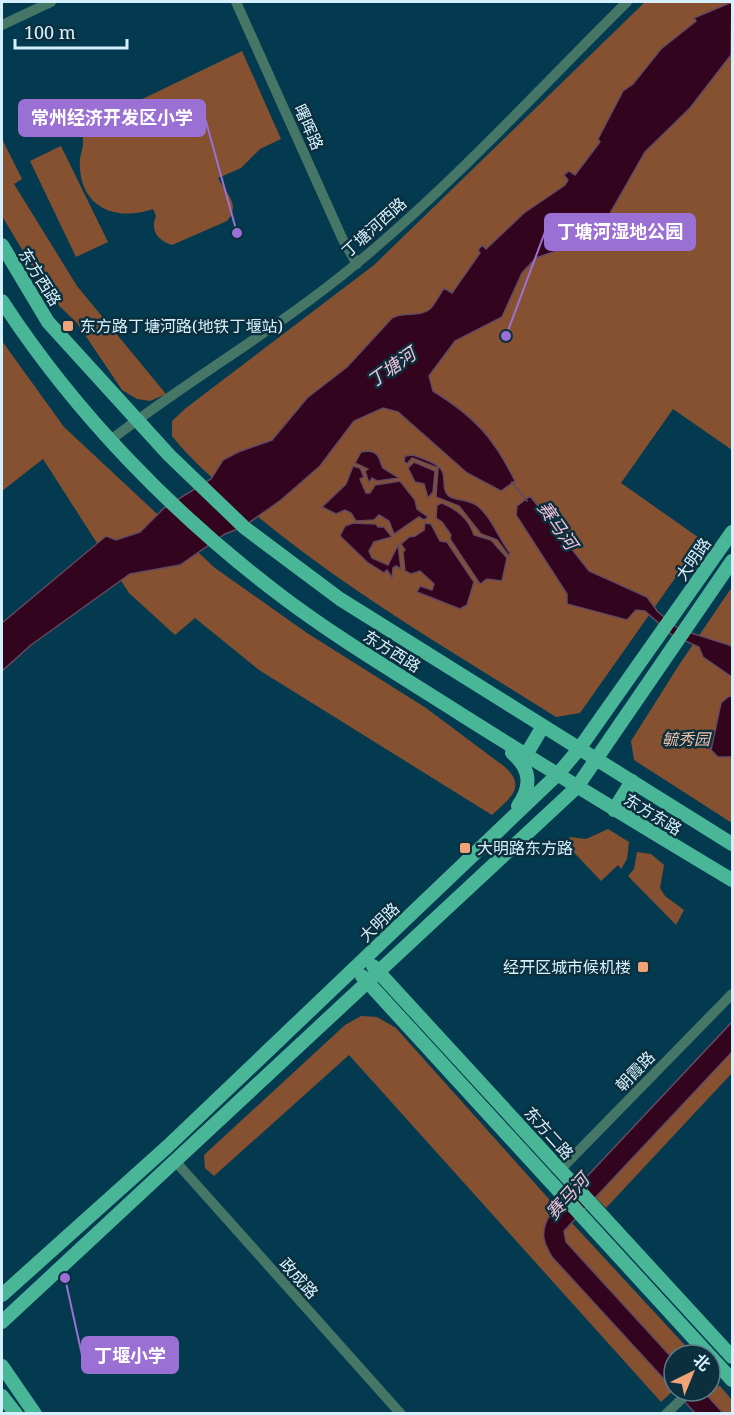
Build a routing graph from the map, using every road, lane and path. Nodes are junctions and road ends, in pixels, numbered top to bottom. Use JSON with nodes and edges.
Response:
{"nodes":[{"id":1,"x":51,"y":2,"type":"edge"},
{"id":2,"x":236,"y":2,"type":"edge"},
{"id":3,"x":627,"y":2,"type":"edge"},
{"id":4,"x":2,"y":25,"type":"edge"},
{"id":5,"x":2,"y":245,"type":"edge"},
{"id":6,"x":357,"y":264,"type":"junction"},
{"id":7,"x":2,"y":301,"type":"edge"},
{"id":8,"x":136,"y":420,"type":"junction"},
{"id":9,"x":112,"y":439,"type":"junction"},
{"id":10,"x":732,"y":532,"type":"edge"},
{"id":11,"x":732,"y":561,"type":"edge"},
{"id":12,"x":543,"y":726,"type":"junction"},
{"id":13,"x":483,"y":728,"type":"junction"},
{"id":14,"x":579,"y":749,"type":"junction"},
{"id":15,"x":526,"y":755,"type":"junction"},
{"id":16,"x":596,"y":759,"type":"junction"},
{"id":17,"x":558,"y":774,"type":"junction"},
{"id":18,"x":632,"y":781,"type":"junction"},
{"id":19,"x":577,"y":787,"type":"junction"},
{"id":20,"x":614,"y":810,"type":"junction"},
{"id":21,"x":506,"y":823,"type":"junction"},
{"id":22,"x":732,"y":844,"type":"edge"},
{"id":23,"x":732,"y":880,"type":"edge"},
{"id":24,"x":399,"y":953,"type":"junction"},
{"id":25,"x":365,"y":958,"type":"junction"},
{"id":26,"x":355,"y":968,"type":"junction"},
{"id":27,"x":379,"y":972,"type":"junction"},
{"id":28,"x":367,"y":983,"type":"junction"},
{"id":29,"x":397,"y":991,"type":"junction"},
{"id":30,"x":732,"y":994,"type":"edge"},
{"id":31,"x":347,"y":1001,"type":"junction"},
{"id":32,"x":390,"y":1007,"type":"junction"},
{"id":33,"x":176,"y":1162,"type":"junction"},
{"id":34,"x":560,"y":1170,"type":"junction"},
{"id":35,"x":2,"y":1295,"type":"edge"},
{"id":36,"x":29,"y":1297,"type":"junction"},
{"id":37,"x":2,"y":1322,"type":"edge"},
{"id":38,"x":2,"y":1335,"type":"edge"},
{"id":39,"x":695,"y":1343,"type":"edge"},
{"id":40,"x":732,"y":1357,"type":"edge"},
{"id":41,"x":2,"y":1366,"type":"edge"},
{"id":42,"x":2,"y":1378,"type":"edge"},
{"id":43,"x":34,"y":1413,"type":"edge"},
{"id":44,"x":401,"y":1413,"type":"edge"}],
"edges":[{"from":1,"to":4,"type":"street"},
{"from":2,"to":6,"type":"street","name":"曙晖路"},
{"from":3,"to":6,"type":"street","name":"丁塘河西路"},
{"from":5,"to":8,"type":"main road","name":"东方西路"},
{"from":6,"to":8,"type":"street","name":"丁塘河西路"},
{"from":7,"to":9,"type":"main road"},
{"from":8,"to":9,"type":"street","name":"丁塘河西路"},
{"from":8,"to":12,"type":"main road","name":"东方西路"},
{"from":9,"to":13,"type":"main road","name":"东方西路"},
{"from":10,"to":14,"type":"main road","name":"大明路"},
{"from":11,"to":16,"type":"main road","name":"大明路"},
{"from":12,"to":14,"type":"main road","name":"东方西路"},
{"from":12,"to":15,"type":"main road"},
{"from":13,"to":15,"type":"main road","name":"东方西路"},
{"from":13,"to":21,"type":"main road"},
{"from":14,"to":16,"type":"main road","name":"东方东路"},
{"from":14,"to":17,"type":"main road","name":"大明路"},
{"from":15,"to":17,"type":"main road","name":"东方西路"},
{"from":16,"to":18,"type":"main road","name":"东方东路"},
{"from":16,"to":19,"type":"main road","name":"大明路"},
{"from":17,"to":19,"type":"main road","name":"东方东路"},
{"from":17,"to":21,"type":"main road","name":"大明路"},
{"from":18,"to":20,"type":"main road"},
{"from":18,"to":22,"type":"main road","name":"东方东路"},
{"from":19,"to":20,"type":"main road","name":"东方东路"},
{"from":19,"to":24,"type":"main road","name":"大明路"},
{"from":20,"to":23,"type":"main road","name":"东方东路"},
{"from":21,"to":25,"type":"main road","name":"大明路"},
{"from":24,"to":27,"type":"main road","name":"大明路"},
{"from":24,"to":29,"type":"main road"},
{"from":25,"to":26,"type":"main road","name":"大明路"},
{"from":25,"to":27,"type":"main road","name":"东方二路"},
{"from":26,"to":28,"type":"main road","name":"东方二路"},
{"from":26,"to":35,"type":"main road","name":"大明路"},
{"from":27,"to":28,"type":"main road","name":"大明路"},
{"from":27,"to":29,"type":"main road","name":"东方二路"},
{"from":28,"to":31,"type":"main road","name":"大明路"},
{"from":28,"to":32,"type":"main road","name":"东方二路"},
{"from":29,"to":34,"type":"main road","name":"东方二路"},
{"from":30,"to":34,"type":"street","name":"朝霞路"},
{"from":31,"to":32,"type":"main road"},
{"from":31,"to":33,"type":"main road","name":"大明路"},
{"from":32,"to":39,"type":"main road","name":"东方二路"},
{"from":33,"to":36,"type":"main road","name":"大明路"},
{"from":33,"to":44,"type":"street","name":"政成路"},
{"from":34,"to":40,"type":"main road","name":"东方二路"},
{"from":36,"to":37,"type":"main road","name":"大明路"},
{"from":36,"to":38,"type":"main road"},
{"from":41,"to":43,"type":"main road"},
{"from":42,"to":43,"type":"main road"}]}
